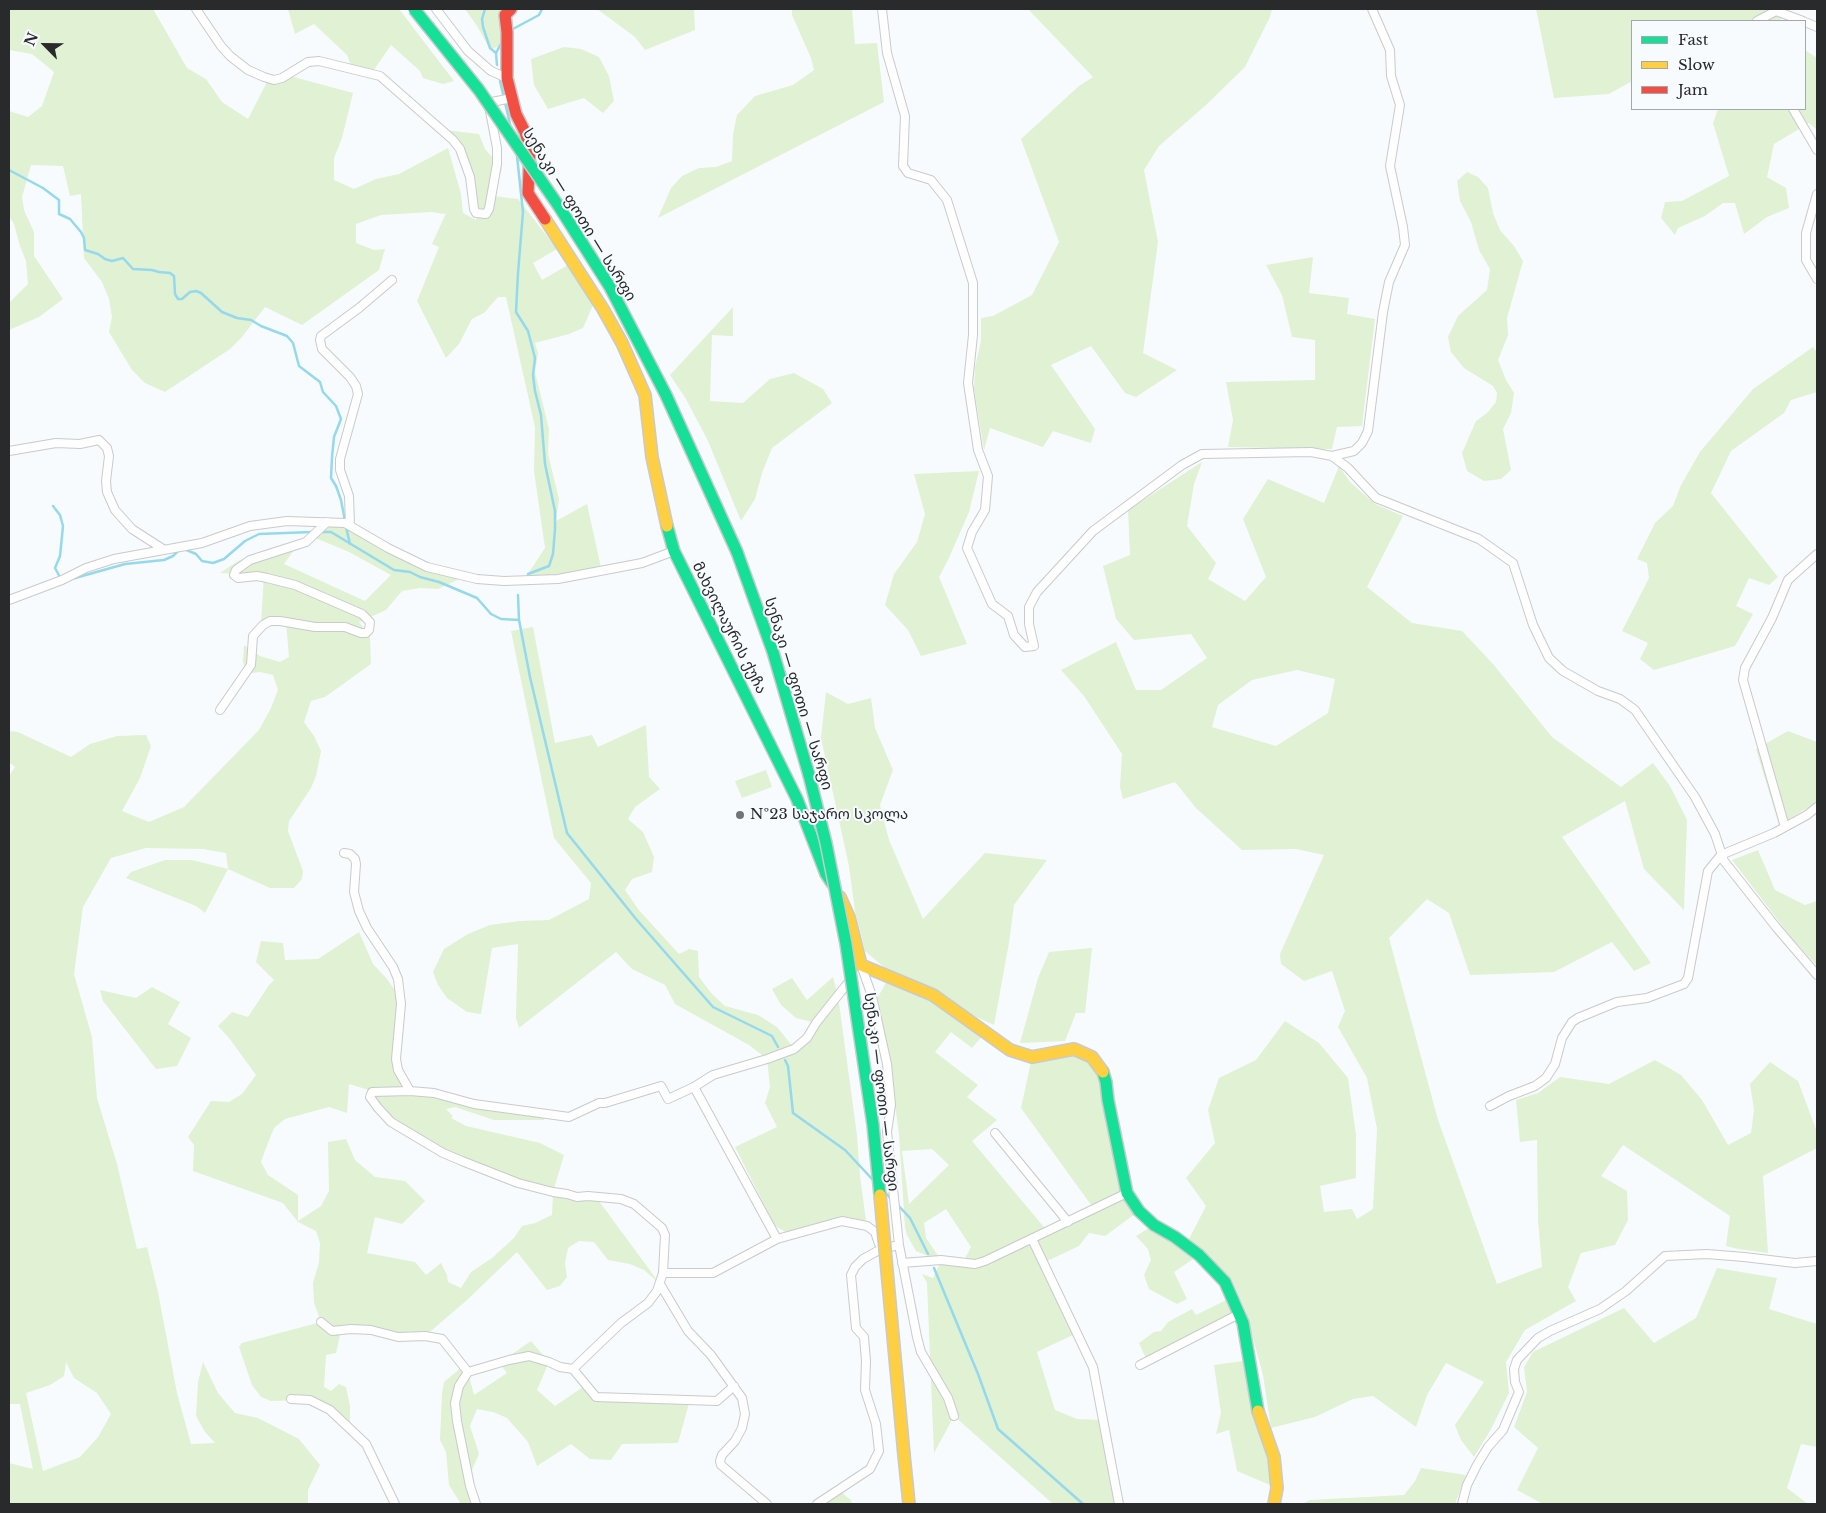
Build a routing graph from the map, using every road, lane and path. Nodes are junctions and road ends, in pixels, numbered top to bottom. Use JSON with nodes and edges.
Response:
{"nodes":[{"id":1,"x":196,"y":9,"type":"edge"},
{"id":2,"x":414,"y":9,"type":"edge"},
{"id":3,"x":436,"y":9,"type":"edge"},
{"id":4,"x":511,"y":9,"type":"edge"},
{"id":5,"x":882,"y":9,"type":"edge"},
{"id":6,"x":1372,"y":9,"type":"edge"},
{"id":7,"x":1759,"y":20,"type":"edge"},
{"id":8,"x":1799,"y":20,"type":"edge"},
{"id":9,"x":507,"y":78,"type":"junction"},
{"id":10,"x":509,"y":98,"type":"junction"},
{"id":11,"x":1794,"y":110,"type":"edge"},
{"id":12,"x":1817,"y":150,"type":"edge"},
{"id":13,"x":1817,"y":194,"type":"edge"},
{"id":14,"x":1817,"y":279,"type":"edge"},
{"id":15,"x":392,"y":280,"type":"dead end"},
{"id":16,"x":9,"y":451,"type":"edge"},
{"id":17,"x":1332,"y":456,"type":"junction"},
{"id":18,"x":327,"y":522,"type":"junction"},
{"id":19,"x":350,"y":525,"type":"junction"},
{"id":20,"x":163,"y":549,"type":"junction"},
{"id":21,"x":674,"y":552,"type":"junction"},
{"id":22,"x":1817,"y":554,"type":"edge"},
{"id":23,"x":9,"y":600,"type":"edge"},
{"id":24,"x":220,"y":710,"type":"dead end"},
{"id":25,"x":1817,"y":807,"type":"edge"},
{"id":26,"x":1785,"y":827,"type":"junction"},
{"id":27,"x":344,"y":853,"type":"dead end"},
{"id":28,"x":1721,"y":854,"type":"junction"},
{"id":29,"x":861,"y":965,"type":"junction"},
{"id":30,"x":1817,"y":975,"type":"edge"},
{"id":31,"x":694,"y":1088,"type":"junction"},
{"id":32,"x":410,"y":1091,"type":"junction"},
{"id":33,"x":1490,"y":1106,"type":"dead end"},
{"id":34,"x":995,"y":1133,"type":"dead end"},
{"id":35,"x":1127,"y":1193,"type":"junction"},
{"id":36,"x":1068,"y":1222,"type":"junction"},
{"id":37,"x":778,"y":1239,"type":"junction"},
{"id":38,"x":1032,"y":1240,"type":"junction"},
{"id":39,"x":899,"y":1244,"type":"junction"},
{"id":40,"x":881,"y":1248,"type":"junction"},
{"id":41,"x":1817,"y":1261,"type":"edge"},
{"id":42,"x":902,"y":1263,"type":"junction"},
{"id":43,"x":663,"y":1273,"type":"junction"},
{"id":44,"x":660,"y":1284,"type":"junction"},
{"id":45,"x":1239,"y":1314,"type":"junction"},
{"id":46,"x":322,"y":1322,"type":"dead end"},
{"id":47,"x":1140,"y":1365,"type":"dead end"},
{"id":48,"x":573,"y":1369,"type":"junction"},
{"id":49,"x":468,"y":1372,"type":"junction"},
{"id":50,"x":734,"y":1386,"type":"junction"},
{"id":51,"x":291,"y":1400,"type":"dead end"},
{"id":52,"x":954,"y":1416,"type":"dead end"},
{"id":53,"x":395,"y":1504,"type":"edge"},
{"id":54,"x":476,"y":1504,"type":"edge"},
{"id":55,"x":767,"y":1504,"type":"edge"},
{"id":56,"x":817,"y":1504,"type":"edge"},
{"id":57,"x":910,"y":1504,"type":"edge"},
{"id":58,"x":1119,"y":1504,"type":"edge"},
{"id":59,"x":1274,"y":1504,"type":"edge"},
{"id":60,"x":1462,"y":1504,"type":"edge"}],
"edges":[{"from":1,"to":10,"type":"street"},
{"from":2,"to":57,"type":"main road","name":"სენაკი — ფოთი — სარფი","bridge":true},
{"from":3,"to":9,"type":"street"},
{"from":4,"to":9,"type":"main road","name":"მახვილაურის ქუჩა"},
{"from":5,"to":17,"type":"street"},
{"from":6,"to":17,"type":"street"},
{"from":7,"to":8,"type":"street"},
{"from":9,"to":10,"type":"main road","name":"მახვილაურის ქუჩა"},
{"from":10,"to":21,"type":"main road","name":"მახვილაურის ქუჩა"},
{"from":11,"to":12,"type":"street"},
{"from":13,"to":14,"type":"street"},
{"from":15,"to":19,"type":"street"},
{"from":16,"to":20,"type":"street"},
{"from":17,"to":28,"type":"street"},
{"from":18,"to":19,"type":"street"},
{"from":18,"to":20,"type":"street"},
{"from":18,"to":24,"type":"street"},
{"from":19,"to":21,"type":"street"},
{"from":20,"to":23,"type":"street"},
{"from":21,"to":29,"type":"main road","name":"მახვილაურის ქუჩა"},
{"from":22,"to":26,"type":"street"},
{"from":25,"to":26,"type":"street"},
{"from":26,"to":28,"type":"street"},
{"from":27,"to":32,"type":"street"},
{"from":28,"to":30,"type":"street"},
{"from":28,"to":33,"type":"street"},
{"from":29,"to":31,"type":"street"},
{"from":29,"to":35,"type":"main road"},
{"from":29,"to":39,"type":"street"},
{"from":31,"to":32,"type":"street"},
{"from":31,"to":37,"type":"street"},
{"from":32,"to":43,"type":"street"},
{"from":34,"to":36,"type":"street"},
{"from":35,"to":36,"type":"street"},
{"from":35,"to":45,"type":"main road"},
{"from":36,"to":38,"type":"street"},
{"from":37,"to":40,"type":"street"},
{"from":37,"to":43,"type":"street"},
{"from":38,"to":42,"type":"street"},
{"from":38,"to":58,"type":"street"},
{"from":39,"to":40,"type":"street"},
{"from":39,"to":42,"type":"street"},
{"from":40,"to":56,"type":"street"},
{"from":41,"to":60,"type":"street"},
{"from":42,"to":52,"type":"street"},
{"from":43,"to":44,"type":"street"},
{"from":44,"to":48,"type":"street"},
{"from":44,"to":50,"type":"street"},
{"from":45,"to":47,"type":"street"},
{"from":45,"to":59,"type":"main road"},
{"from":46,"to":49,"type":"street"},
{"from":48,"to":49,"type":"street"},
{"from":48,"to":50,"type":"street"},
{"from":49,"to":54,"type":"street"},
{"from":50,"to":55,"type":"street"},
{"from":51,"to":53,"type":"street"}]}
